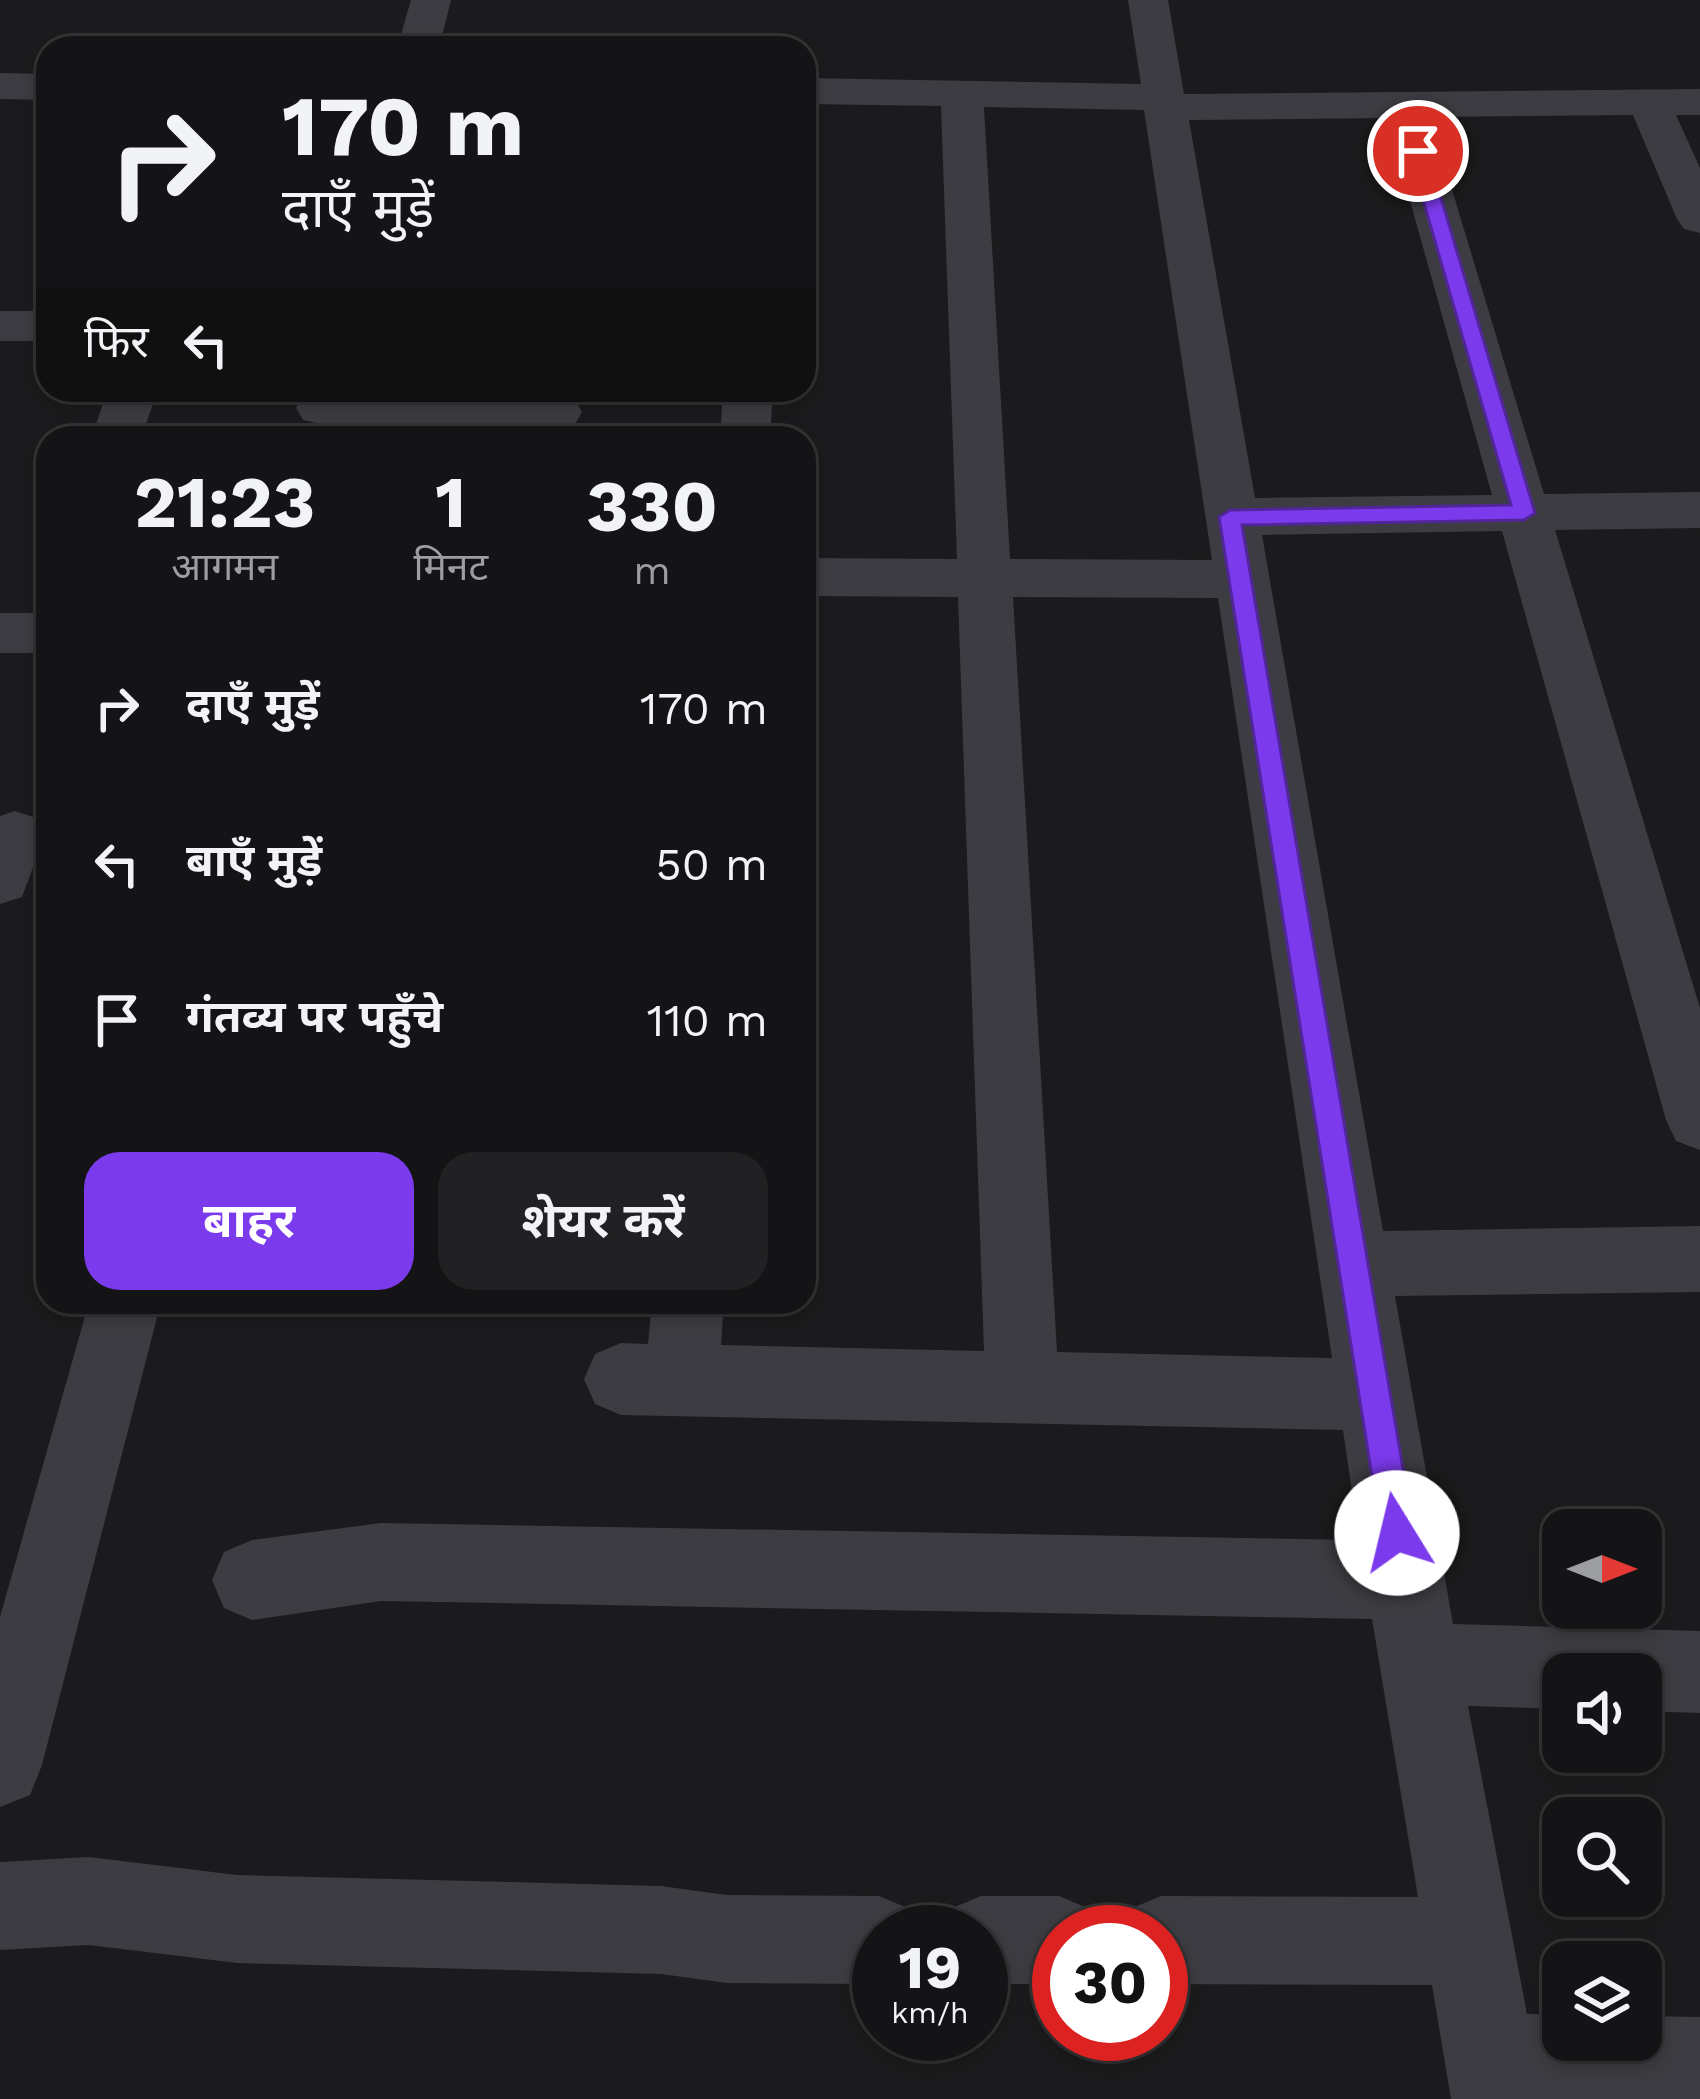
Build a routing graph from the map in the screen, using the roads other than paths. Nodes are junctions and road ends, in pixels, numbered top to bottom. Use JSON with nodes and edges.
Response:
{"nodes":[{"id":1,"x":431,"y":0,"type":"edge"},
{"id":2,"x":1148,"y":0,"type":"edge"},
{"id":3,"x":421,"y":36,"type":"edge"},
{"id":4,"x":0,"y":86,"type":"edge"},
{"id":5,"x":36,"y":87,"type":"edge"},
{"id":6,"x":816,"y":91,"type":"edge"},
{"id":7,"x":962,"y":95,"type":"junction"},
{"id":8,"x":1163,"y":102,"type":"junction"},
{"id":9,"x":1649,"y":102,"type":"junction"},
{"id":10,"x":1700,"y":102,"type":"edge"},
{"id":11,"x":1405,"y":106,"type":"junction"},
{"id":12,"x":1700,"y":219,"type":"edge"},
{"id":13,"x":0,"y":326,"type":"edge"},
{"id":14,"x":36,"y":326,"type":"edge"},
{"id":15,"x":321,"y":412,"type":"edge"},
{"id":16,"x":556,"y":412,"type":"dead end"},
{"id":17,"x":1700,"y":510,"type":"edge"},
{"id":18,"x":1524,"y":513,"type":"junction"},
{"id":19,"x":1234,"y":548,"type":"junction"},
{"id":20,"x":816,"y":577,"type":"edge"},
{"id":21,"x":984,"y":578,"type":"junction"},
{"id":22,"x":0,"y":633,"type":"edge"},
{"id":23,"x":36,"y":633,"type":"edge"},
{"id":24,"x":1700,"y":1120,"type":"edge"},
{"id":25,"x":1700,"y":1259,"type":"edge"},
{"id":26,"x":1353,"y":1264,"type":"junction"},
{"id":27,"x":122,"y":1314,"type":"edge"},
{"id":28,"x":682,"y":1314,"type":"edge"},
{"id":29,"x":1022,"y":1388,"type":"junction"},
{"id":30,"x":1375,"y":1395,"type":"junction"},
{"id":31,"x":253,"y":1580,"type":"dead end"},
{"id":32,"x":1405,"y":1580,"type":"junction"},
{"id":33,"x":1420,"y":1664,"type":"junction"},
{"id":34,"x":1700,"y":1672,"type":"edge"},
{"id":35,"x":0,"y":1765,"type":"edge"},
{"id":36,"x":0,"y":1906,"type":"edge"},
{"id":37,"x":852,"y":1940,"type":"edge"},
{"id":38,"x":1188,"y":1940,"type":"edge"},
{"id":39,"x":1470,"y":1941,"type":"junction"},
{"id":40,"x":1700,"y":2063,"type":"edge"},
{"id":41,"x":1494,"y":2079,"type":"edge"}],
"edges":[{"from":1,"to":3,"type":"street"},
{"from":2,"to":8,"type":"street"},
{"from":4,"to":5,"type":"street"},
{"from":6,"to":7,"type":"street"},
{"from":7,"to":8,"type":"street"},
{"from":7,"to":21,"type":"street"},
{"from":8,"to":11,"type":"street"},
{"from":8,"to":19,"type":"street"},
{"from":9,"to":10,"type":"street"},
{"from":9,"to":11,"type":"street"},
{"from":9,"to":12,"type":"street"},
{"from":11,"to":18,"type":"street"},
{"from":13,"to":14,"type":"street"},
{"from":15,"to":16,"type":"street"},
{"from":17,"to":18,"type":"street"},
{"from":18,"to":19,"type":"street"},
{"from":18,"to":24,"type":"street"},
{"from":19,"to":21,"type":"street"},
{"from":19,"to":26,"type":"street"},
{"from":20,"to":21,"type":"street"},
{"from":21,"to":29,"type":"street"},
{"from":22,"to":23,"type":"street"},
{"from":25,"to":26,"type":"street"},
{"from":26,"to":30,"type":"street"},
{"from":27,"to":35,"type":"street"},
{"from":28,"to":29,"type":"street"},
{"from":29,"to":30,"type":"street"},
{"from":30,"to":32,"type":"street"},
{"from":31,"to":32,"type":"street"},
{"from":32,"to":33,"type":"street"},
{"from":33,"to":34,"type":"street"},
{"from":33,"to":39,"type":"street"},
{"from":36,"to":37,"type":"street"},
{"from":38,"to":39,"type":"street"},
{"from":39,"to":41,"type":"street"},
{"from":40,"to":41,"type":"street"}]}
